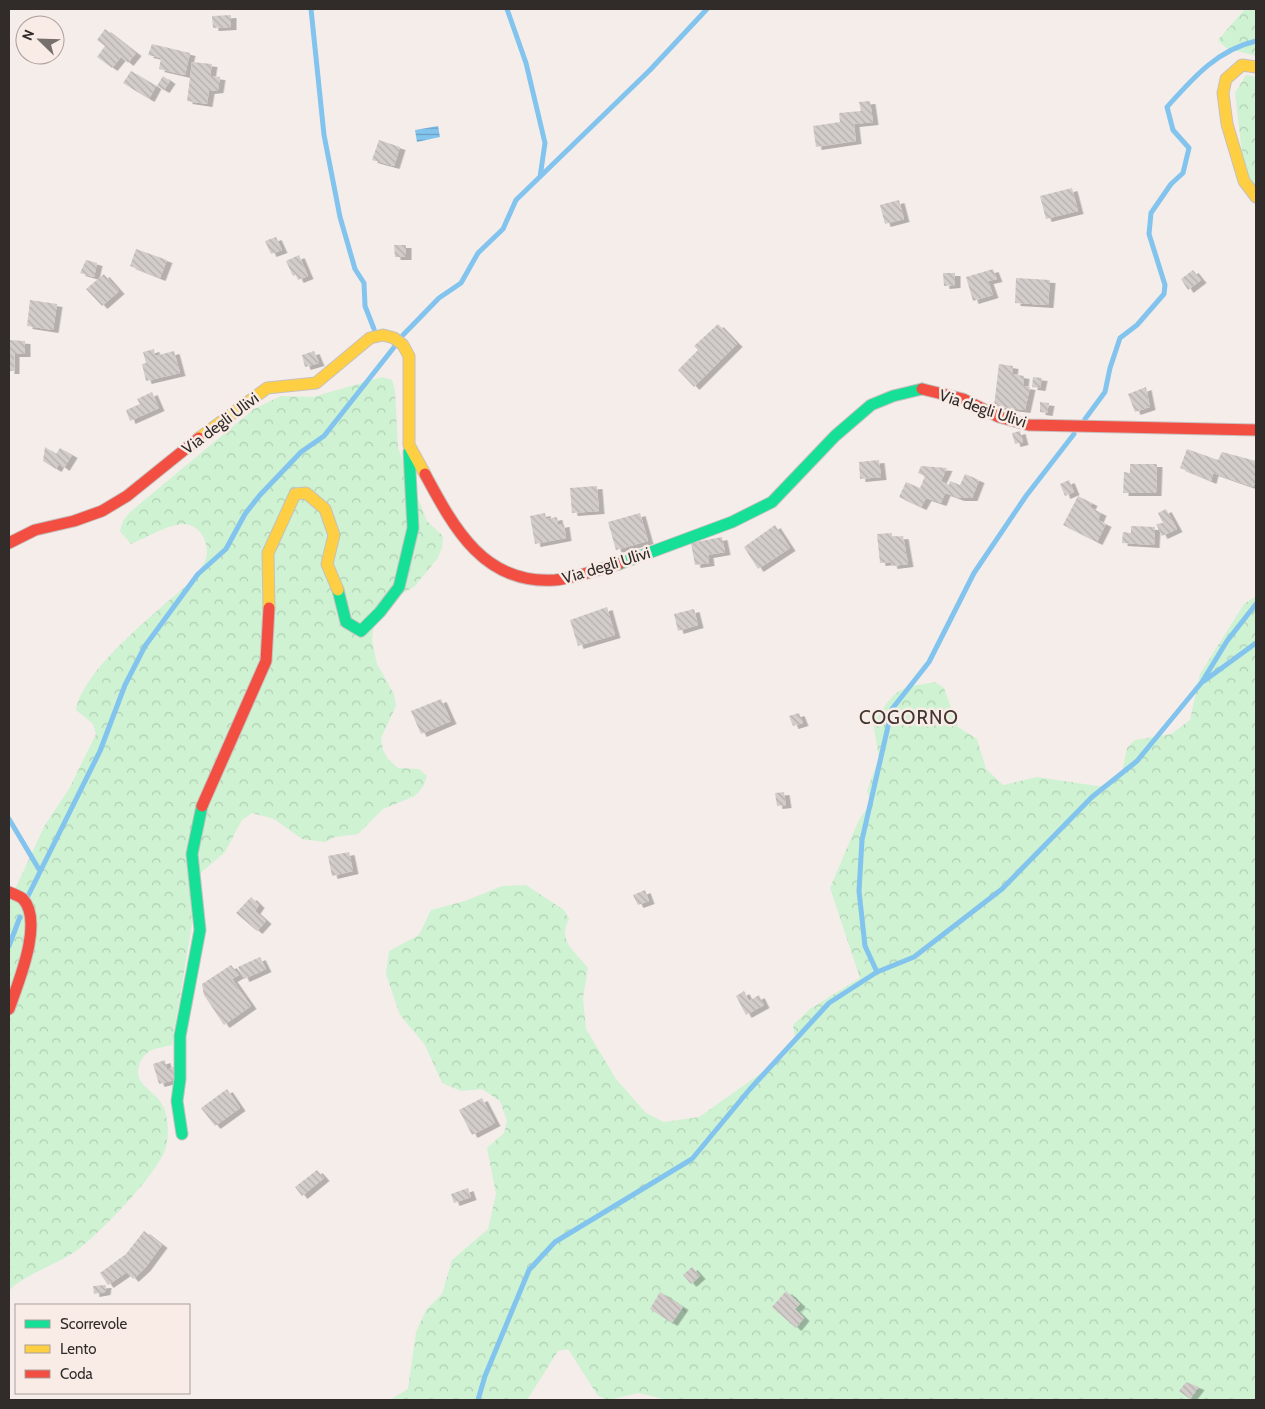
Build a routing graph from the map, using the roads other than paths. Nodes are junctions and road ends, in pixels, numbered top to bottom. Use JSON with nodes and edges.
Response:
{"nodes":[{"id":1,"x":1256,"y":67,"type":"edge"},
{"id":2,"x":1256,"y":197,"type":"edge"},
{"id":3,"x":1256,"y":430,"type":"edge"},
{"id":4,"x":409,"y":445,"type":"junction"},
{"id":5,"x":9,"y":543,"type":"edge"},
{"id":6,"x":9,"y":892,"type":"edge"},
{"id":7,"x":9,"y":1009,"type":"edge"},
{"id":8,"x":182,"y":1134,"type":"dead end"}],
"edges":[{"from":1,"to":2,"type":"street"},
{"from":3,"to":4,"type":"street","name":"Via degli Ulivi"},
{"from":4,"to":5,"type":"street","name":"Via degli Ulivi"},
{"from":4,"to":8,"type":"street"},
{"from":6,"to":7,"type":"street"}]}
